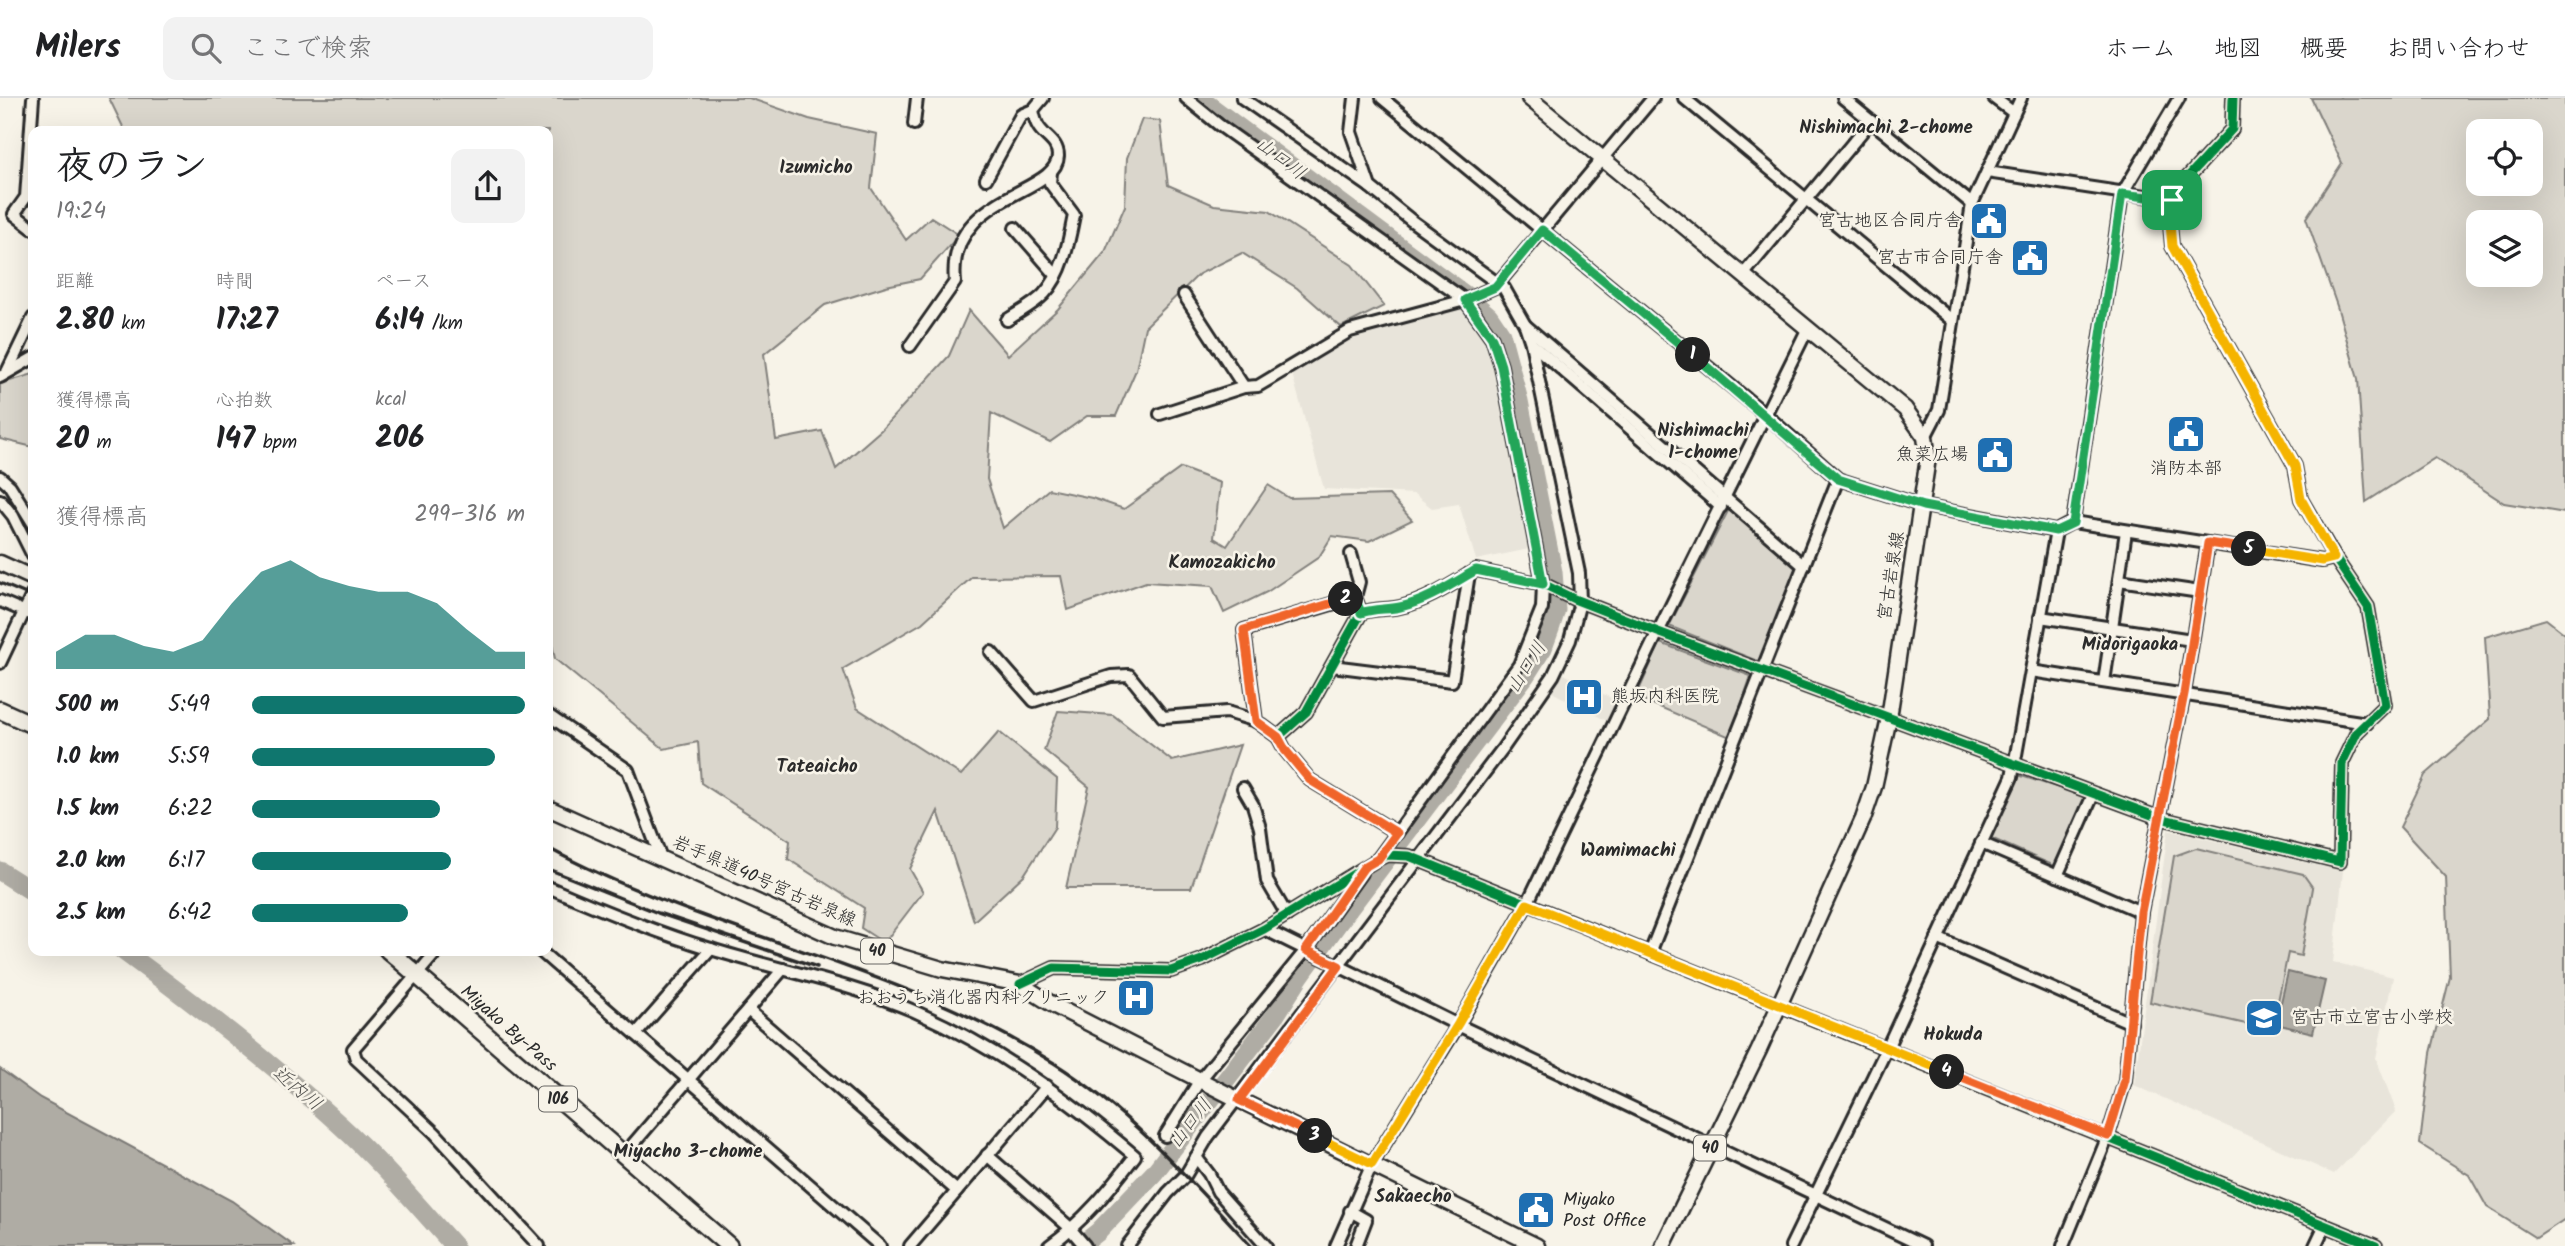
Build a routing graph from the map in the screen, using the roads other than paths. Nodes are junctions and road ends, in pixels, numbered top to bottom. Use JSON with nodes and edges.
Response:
{"nodes":[{"id":1,"x":33,"y":98,"type":"edge"},
{"id":2,"x":917,"y":98,"type":"edge"},
{"id":3,"x":1043,"y":98,"type":"edge"},
{"id":4,"x":1186,"y":98,"type":"edge"},
{"id":5,"x":1242,"y":98,"type":"edge"},
{"id":6,"x":1355,"y":98,"type":"edge"},
{"id":7,"x":1382,"y":98,"type":"edge"},
{"id":8,"x":1529,"y":98,"type":"edge"},
{"id":9,"x":1653,"y":98,"type":"edge"},
{"id":10,"x":1684,"y":98,"type":"edge"},
{"id":11,"x":1843,"y":98,"type":"edge"},
{"id":12,"x":1994,"y":98,"type":"edge"},
{"id":13,"x":2021,"y":98,"type":"edge"},
{"id":14,"x":2179,"y":98,"type":"edge"},
{"id":15,"x":2234,"y":98,"type":"edge"},
{"id":16,"x":1033,"y":110,"type":"junction"},
{"id":17,"x":2014,"y":113,"type":"junction"},
{"id":18,"x":1871,"y":121,"type":"junction"},
{"id":19,"x":914,"y":124,"type":"dead end"},
{"id":20,"x":31,"y":126,"type":"edge"},
{"id":21,"x":1602,"y":159,"type":"junction"},
{"id":22,"x":28,"y":169,"type":"edge"},
{"id":23,"x":1051,"y":172,"type":"junction"},
{"id":24,"x":1987,"y":172,"type":"junction"},
{"id":25,"x":986,"y":179,"type":"dead end"},
{"id":26,"x":1370,"y":187,"type":"junction"},
{"id":27,"x":2122,"y":194,"type":"junction"},
{"id":28,"x":1806,"y":199,"type":"junction"},
{"id":29,"x":2172,"y":200,"type":"junction"},
{"id":30,"x":1972,"y":204,"type":"junction"},
{"id":31,"x":28,"y":225,"type":"edge"},
{"id":32,"x":1014,"y":228,"type":"dead end"},
{"id":33,"x":1542,"y":230,"type":"junction"},
{"id":34,"x":1056,"y":275,"type":"junction"},
{"id":35,"x":1743,"y":275,"type":"junction"},
{"id":36,"x":1497,"y":285,"type":"junction"},
{"id":37,"x":1184,"y":295,"type":"dead end"},
{"id":38,"x":1465,"y":300,"type":"junction"},
{"id":39,"x":1007,"y":320,"type":"dead end"},
{"id":40,"x":1953,"y":321,"type":"junction"},
{"id":41,"x":1525,"y":326,"type":"junction"},
{"id":42,"x":28,"y":328,"type":"edge"},
{"id":43,"x":1808,"y":328,"type":"junction"},
{"id":44,"x":1531,"y":343,"type":"junction"},
{"id":45,"x":910,"y":346,"type":"dead end"},
{"id":46,"x":28,"y":361,"type":"edge"},
{"id":47,"x":3,"y":375,"type":"edge"},
{"id":48,"x":1244,"y":387,"type":"junction"},
{"id":49,"x":1160,"y":414,"type":"dead end"},
{"id":50,"x":1766,"y":415,"type":"junction"},
{"id":51,"x":1925,"y":438,"type":"junction"},
{"id":52,"x":0,"y":477,"type":"edge"},
{"id":53,"x":1838,"y":479,"type":"junction"},
{"id":54,"x":0,"y":500,"type":"edge"},
{"id":55,"x":1723,"y":502,"type":"junction"},
{"id":56,"x":1923,"y":506,"type":"junction"},
{"id":57,"x":28,"y":515,"type":"edge"},
{"id":58,"x":2073,"y":523,"type":"junction"},
{"id":59,"x":2056,"y":531,"type":"junction"},
{"id":60,"x":2126,"y":531,"type":"junction"},
{"id":61,"x":2208,"y":543,"type":"junction"},
{"id":62,"x":28,"y":546,"type":"edge"},
{"id":63,"x":1351,"y":554,"type":"dead end"},
{"id":64,"x":2334,"y":558,"type":"junction"},
{"id":65,"x":0,"y":562,"type":"edge"},
{"id":66,"x":1804,"y":566,"type":"junction"},
{"id":67,"x":1469,"y":574,"type":"junction"},
{"id":68,"x":28,"y":576,"type":"edge"},
{"id":69,"x":2119,"y":580,"type":"junction"},
{"id":70,"x":1543,"y":584,"type":"junction"},
{"id":71,"x":2200,"y":592,"type":"junction"},
{"id":72,"x":1355,"y":597,"type":"junction"},
{"id":73,"x":1577,"y":600,"type":"junction"},
{"id":74,"x":0,"y":601,"type":"edge"},
{"id":75,"x":28,"y":613,"type":"edge"},
{"id":76,"x":1361,"y":613,"type":"junction"},
{"id":77,"x":2040,"y":617,"type":"junction"},
{"id":78,"x":2112,"y":628,"type":"junction"},
{"id":79,"x":1658,"y":632,"type":"junction"},
{"id":80,"x":2192,"y":640,"type":"junction"},
{"id":81,"x":991,"y":652,"type":"dead end"},
{"id":82,"x":0,"y":663,"type":"edge"},
{"id":83,"x":1332,"y":666,"type":"junction"},
{"id":84,"x":1762,"y":670,"type":"junction"},
{"id":85,"x":2031,"y":671,"type":"junction"},
{"id":86,"x":2104,"y":682,"type":"junction"},
{"id":87,"x":2184,"y":694,"type":"junction"},
{"id":88,"x":0,"y":710,"type":"edge"},
{"id":89,"x":553,"y":718,"type":"edge"},
{"id":90,"x":1889,"y":718,"type":"junction"},
{"id":91,"x":1256,"y":721,"type":"junction"},
{"id":92,"x":28,"y":722,"type":"edge"},
{"id":93,"x":2367,"y":723,"type":"junction"},
{"id":94,"x":1278,"y":737,"type":"junction"},
{"id":95,"x":2015,"y":766,"type":"junction"},
{"id":96,"x":1243,"y":788,"type":"dead end"},
{"id":97,"x":2093,"y":795,"type":"junction"},
{"id":98,"x":553,"y":810,"type":"edge"},
{"id":99,"x":2160,"y":818,"type":"junction"},
{"id":100,"x":1397,"y":833,"type":"junction"},
{"id":101,"x":1981,"y":843,"type":"junction"},
{"id":102,"x":1383,"y":857,"type":"junction"},
{"id":103,"x":661,"y":858,"type":"junction"},
{"id":104,"x":1413,"y":858,"type":"junction"},
{"id":105,"x":1364,"y":867,"type":"junction"},
{"id":106,"x":2057,"y":876,"type":"junction"},
{"id":107,"x":553,"y":889,"type":"edge"},
{"id":108,"x":1527,"y":904,"type":"junction"},
{"id":109,"x":2141,"y":912,"type":"junction"},
{"id":110,"x":1287,"y":915,"type":"junction"},
{"id":111,"x":1264,"y":929,"type":"junction"},
{"id":112,"x":1937,"y":938,"type":"junction"},
{"id":113,"x":711,"y":949,"type":"junction"},
{"id":114,"x":1308,"y":950,"type":"junction"},
{"id":115,"x":1650,"y":953,"type":"junction"},
{"id":116,"x":395,"y":956,"type":"edge"},
{"id":117,"x":432,"y":956,"type":"edge"},
{"id":118,"x":546,"y":956,"type":"edge"},
{"id":119,"x":1335,"y":964,"type":"junction"},
{"id":120,"x":783,"y":969,"type":"junction"},
{"id":121,"x":416,"y":974,"type":"junction"},
{"id":122,"x":1020,"y":984,"type":"junction"},
{"id":123,"x":1779,"y":1004,"type":"junction"},
{"id":124,"x":748,"y":1010,"type":"junction"},
{"id":125,"x":2131,"y":1023,"type":"junction"},
{"id":126,"x":1458,"y":1024,"type":"junction"},
{"id":127,"x":636,"y":1034,"type":"junction"},
{"id":128,"x":1887,"y":1048,"type":"junction"},
{"id":129,"x":688,"y":1080,"type":"junction"},
{"id":130,"x":1204,"y":1082,"type":"junction"},
{"id":131,"x":1046,"y":1086,"type":"junction"},
{"id":132,"x":1234,"y":1097,"type":"junction"},
{"id":133,"x":1165,"y":1136,"type":"dead end"},
{"id":134,"x":2108,"y":1136,"type":"junction"},
{"id":135,"x":1711,"y":1146,"type":"junction"},
{"id":136,"x":623,"y":1156,"type":"junction"},
{"id":137,"x":987,"y":1156,"type":"junction"},
{"id":138,"x":1196,"y":1157,"type":"junction"},
{"id":139,"x":1372,"y":1164,"type":"junction"},
{"id":140,"x":957,"y":1191,"type":"junction"},
{"id":141,"x":1815,"y":1195,"type":"junction"},
{"id":142,"x":1350,"y":1211,"type":"junction"},
{"id":143,"x":2325,"y":1225,"type":"junction"},
{"id":144,"x":1072,"y":1230,"type":"junction"},
{"id":145,"x":1082,"y":1243,"type":"edge"},
{"id":146,"x":1337,"y":1244,"type":"edge"},
{"id":147,"x":539,"y":1246,"type":"edge"},
{"id":148,"x":729,"y":1246,"type":"edge"},
{"id":149,"x":880,"y":1246,"type":"edge"},
{"id":150,"x":910,"y":1246,"type":"edge"},
{"id":151,"x":1049,"y":1246,"type":"edge"},
{"id":152,"x":1127,"y":1246,"type":"edge"},
{"id":153,"x":1266,"y":1246,"type":"edge"},
{"id":154,"x":1356,"y":1246,"type":"edge"},
{"id":155,"x":1537,"y":1246,"type":"edge"},
{"id":156,"x":1663,"y":1246,"type":"edge"},
{"id":157,"x":1791,"y":1246,"type":"edge"},
{"id":158,"x":1923,"y":1246,"type":"edge"},
{"id":159,"x":2063,"y":1246,"type":"edge"},
{"id":160,"x":2315,"y":1246,"type":"edge"},
{"id":161,"x":2376,"y":1246,"type":"edge"}],
"edges":[{"from":1,"to":20,"type":"street"},
{"from":2,"to":19,"type":"street"},
{"from":3,"to":16,"type":"street"},
{"from":4,"to":38,"type":"street"},
{"from":5,"to":26,"type":"street"},
{"from":6,"to":26,"type":"street"},
{"from":7,"to":33,"type":"street"},
{"from":8,"to":21,"type":"main road"},
{"from":9,"to":21,"type":"street"},
{"from":10,"to":28,"type":"street"},
{"from":11,"to":18,"type":"street"},
{"from":12,"to":17,"type":"street"},
{"from":13,"to":17,"type":"street"},
{"from":14,"to":27,"type":"street"},
{"from":15,"to":29,"type":"street"},
{"from":16,"to":23,"type":"street"},
{"from":16,"to":25,"type":"street"},
{"from":17,"to":24,"type":"street"},
{"from":18,"to":28,"type":"street"},
{"from":18,"to":30,"type":"street"},
{"from":21,"to":33,"type":"street"},
{"from":21,"to":35,"type":"main road"},
{"from":22,"to":31,"type":"street"},
{"from":23,"to":34,"type":"street"},
{"from":23,"to":45,"type":"street"},
{"from":24,"to":27,"type":"street"},
{"from":24,"to":30,"type":"street"},
{"from":26,"to":36,"type":"street"},
{"from":27,"to":29,"type":"street"},
{"from":27,"to":58,"type":"street"},
{"from":28,"to":35,"type":"street"},
{"from":28,"to":40,"type":"street"},
{"from":29,"to":64,"type":"street"},
{"from":30,"to":40,"type":"street"},
{"from":32,"to":34,"type":"street"},
{"from":33,"to":36,"type":"street"},
{"from":33,"to":50,"type":"street"},
{"from":34,"to":39,"type":"street"},
{"from":35,"to":43,"type":"main road"},
{"from":36,"to":38,"type":"street"},
{"from":36,"to":41,"type":"street"},
{"from":37,"to":48,"type":"street"},
{"from":38,"to":48,"type":"street"},
{"from":38,"to":70,"type":"street"},
{"from":40,"to":51,"type":"street"},
{"from":41,"to":44,"type":"street"},
{"from":41,"to":55,"type":"street"},
{"from":42,"to":47,"type":"street"},
{"from":43,"to":50,"type":"street"},
{"from":43,"to":51,"type":"main road"},
{"from":44,"to":55,"type":"street"},
{"from":44,"to":73,"type":"street"},
{"from":46,"to":47,"type":"street"},
{"from":48,"to":49,"type":"street"},
{"from":50,"to":53,"type":"street"},
{"from":50,"to":55,"type":"street"},
{"from":51,"to":56,"type":"main road","name":"宮古岩泉線","number":"40"},
{"from":52,"to":57,"type":"street"},
{"from":53,"to":56,"type":"street"},
{"from":53,"to":66,"type":"street"},
{"from":54,"to":62,"type":"street"},
{"from":55,"to":66,"type":"street"},
{"from":55,"to":79,"type":"street"},
{"from":56,"to":59,"type":"street"},
{"from":56,"to":90,"type":"main road","name":"宮古岩泉線","number":"40"},
{"from":58,"to":59,"type":"street"},
{"from":58,"to":60,"type":"street"},
{"from":59,"to":77,"type":"street"},
{"from":60,"to":61,"type":"street"},
{"from":60,"to":69,"type":"street"},
{"from":61,"to":64,"type":"street"},
{"from":61,"to":71,"type":"street"},
{"from":63,"to":72,"type":"street"},
{"from":64,"to":93,"type":"street"},
{"from":65,"to":68,"type":"main road"},
{"from":66,"to":84,"type":"street"},
{"from":67,"to":70,"type":"street"},
{"from":67,"to":76,"type":"street"},
{"from":67,"to":83,"type":"street"},
{"from":69,"to":71,"type":"street"},
{"from":69,"to":78,"type":"street"},
{"from":70,"to":73,"type":"street"},
{"from":70,"to":100,"type":"street"},
{"from":71,"to":80,"type":"street"},
{"from":72,"to":76,"type":"street"},
{"from":72,"to":91,"type":"street"},
{"from":73,"to":79,"type":"street"},
{"from":73,"to":104,"type":"street"},
{"from":74,"to":75,"type":"street"},
{"from":75,"to":82,"type":"street"},
{"from":76,"to":83,"type":"street"},
{"from":77,"to":78,"type":"street"},
{"from":77,"to":85,"type":"street"},
{"from":78,"to":80,"type":"street"},
{"from":78,"to":86,"type":"street"},
{"from":79,"to":84,"type":"street"},
{"from":79,"to":108,"type":"street"},
{"from":80,"to":87,"type":"street"},
{"from":81,"to":91,"type":"street"},
{"from":83,"to":94,"type":"street"},
{"from":84,"to":90,"type":"street"},
{"from":84,"to":115,"type":"street"},
{"from":85,"to":86,"type":"street"},
{"from":85,"to":95,"type":"street"},
{"from":86,"to":87,"type":"street"},
{"from":87,"to":93,"type":"street"},
{"from":87,"to":99,"type":"street"},
{"from":88,"to":92,"type":"highway"},
{"from":89,"to":103,"type":"street"},
{"from":90,"to":95,"type":"street"},
{"from":90,"to":123,"type":"main road","name":"宮古岩泉線","number":"40"},
{"from":91,"to":94,"type":"street"},
{"from":93,"to":99,"type":"street"},
{"from":94,"to":100,"type":"street"},
{"from":95,"to":97,"type":"street"},
{"from":95,"to":101,"type":"street"},
{"from":96,"to":110,"type":"street"},
{"from":97,"to":99,"type":"street"},
{"from":97,"to":106,"type":"street"},
{"from":98,"to":103,"type":"main road","name":"岩手県道40号宮古岩泉線","number":"40"},
{"from":99,"to":109,"type":"street"},
{"from":100,"to":102,"type":"street"},
{"from":101,"to":106,"type":"street"},
{"from":101,"to":112,"type":"street"},
{"from":102,"to":104,"type":"street"},
{"from":102,"to":105,"type":"street"},
{"from":103,"to":122,"type":"main road","name":"岩手県道40号宮古岩泉線","number":"40"},
{"from":104,"to":108,"type":"street"},
{"from":104,"to":119,"type":"street"},
{"from":105,"to":110,"type":"street"},
{"from":105,"to":114,"type":"street"},
{"from":106,"to":109,"type":"street"},
{"from":107,"to":113,"type":"street"},
{"from":108,"to":115,"type":"street"},
{"from":108,"to":126,"type":"street"},
{"from":109,"to":125,"type":"street"},
{"from":110,"to":111,"type":"street"},
{"from":111,"to":114,"type":"street"},
{"from":111,"to":122,"type":"street"},
{"from":112,"to":125,"type":"street"},
{"from":112,"to":128,"type":"street"},
{"from":113,"to":120,"type":"street"},
{"from":113,"to":127,"type":"street"},
{"from":114,"to":119,"type":"street"},
{"from":114,"to":130,"type":"street"},
{"from":115,"to":123,"type":"street"},
{"from":116,"to":121,"type":"highway","name":"Miyako By-Pass","number":"106"},
{"from":117,"to":121,"type":"street"},
{"from":118,"to":127,"type":"street"},
{"from":119,"to":126,"type":"street"},
{"from":119,"to":132,"type":"street"},
{"from":120,"to":124,"type":"street"},
{"from":120,"to":131,"type":"street"},
{"from":121,"to":136,"type":"highway","name":"Miyako By-Pass","number":"106"},
{"from":121,"to":147,"type":"street"},
{"from":122,"to":130,"type":"main road","name":"岩手県道40号宮古岩泉線","number":"40"},
{"from":123,"to":128,"type":"street"},
{"from":123,"to":135,"type":"main road","name":"宮古岩泉線","number":"40"},
{"from":124,"to":129,"type":"street"},
{"from":124,"to":140,"type":"street"},
{"from":125,"to":134,"type":"street"},
{"from":126,"to":135,"type":"street"},
{"from":126,"to":139,"type":"street"},
{"from":127,"to":129,"type":"street"},
{"from":128,"to":134,"type":"street"},
{"from":128,"to":141,"type":"street"},
{"from":129,"to":136,"type":"street"},
{"from":129,"to":149,"type":"street"},
{"from":130,"to":132,"type":"main road","name":"岩手県道40号宮古岩泉線","number":"40"},
{"from":130,"to":133,"type":"street"},
{"from":131,"to":137,"type":"street"},
{"from":131,"to":144,"type":"street"},
{"from":132,"to":138,"type":"street"},
{"from":132,"to":139,"type":"main road","name":"岩手県道40号宮古岩泉線","number":"40"},
{"from":134,"to":143,"type":"street"},
{"from":134,"to":159,"type":"street"},
{"from":135,"to":141,"type":"street"},
{"from":135,"to":156,"type":"main road","number":"40"},
{"from":136,"to":148,"type":"highway","name":"Miyako By-Pass","number":"106"},
{"from":137,"to":140,"type":"street"},
{"from":137,"to":144,"type":"street"},
{"from":138,"to":152,"type":"street"},
{"from":138,"to":153,"type":"street"},
{"from":139,"to":142,"type":"street"},
{"from":139,"to":155,"type":"main road","name":"岩手県道40号宮古岩泉線","number":"40"},
{"from":140,"to":150,"type":"street"},
{"from":141,"to":157,"type":"street"},
{"from":141,"to":158,"type":"street"},
{"from":142,"to":146,"type":"street"},
{"from":142,"to":154,"type":"street"},
{"from":143,"to":160,"type":"street"},
{"from":143,"to":161,"type":"street"},
{"from":144,"to":145,"type":"street"},
{"from":144,"to":151,"type":"street"}]}
